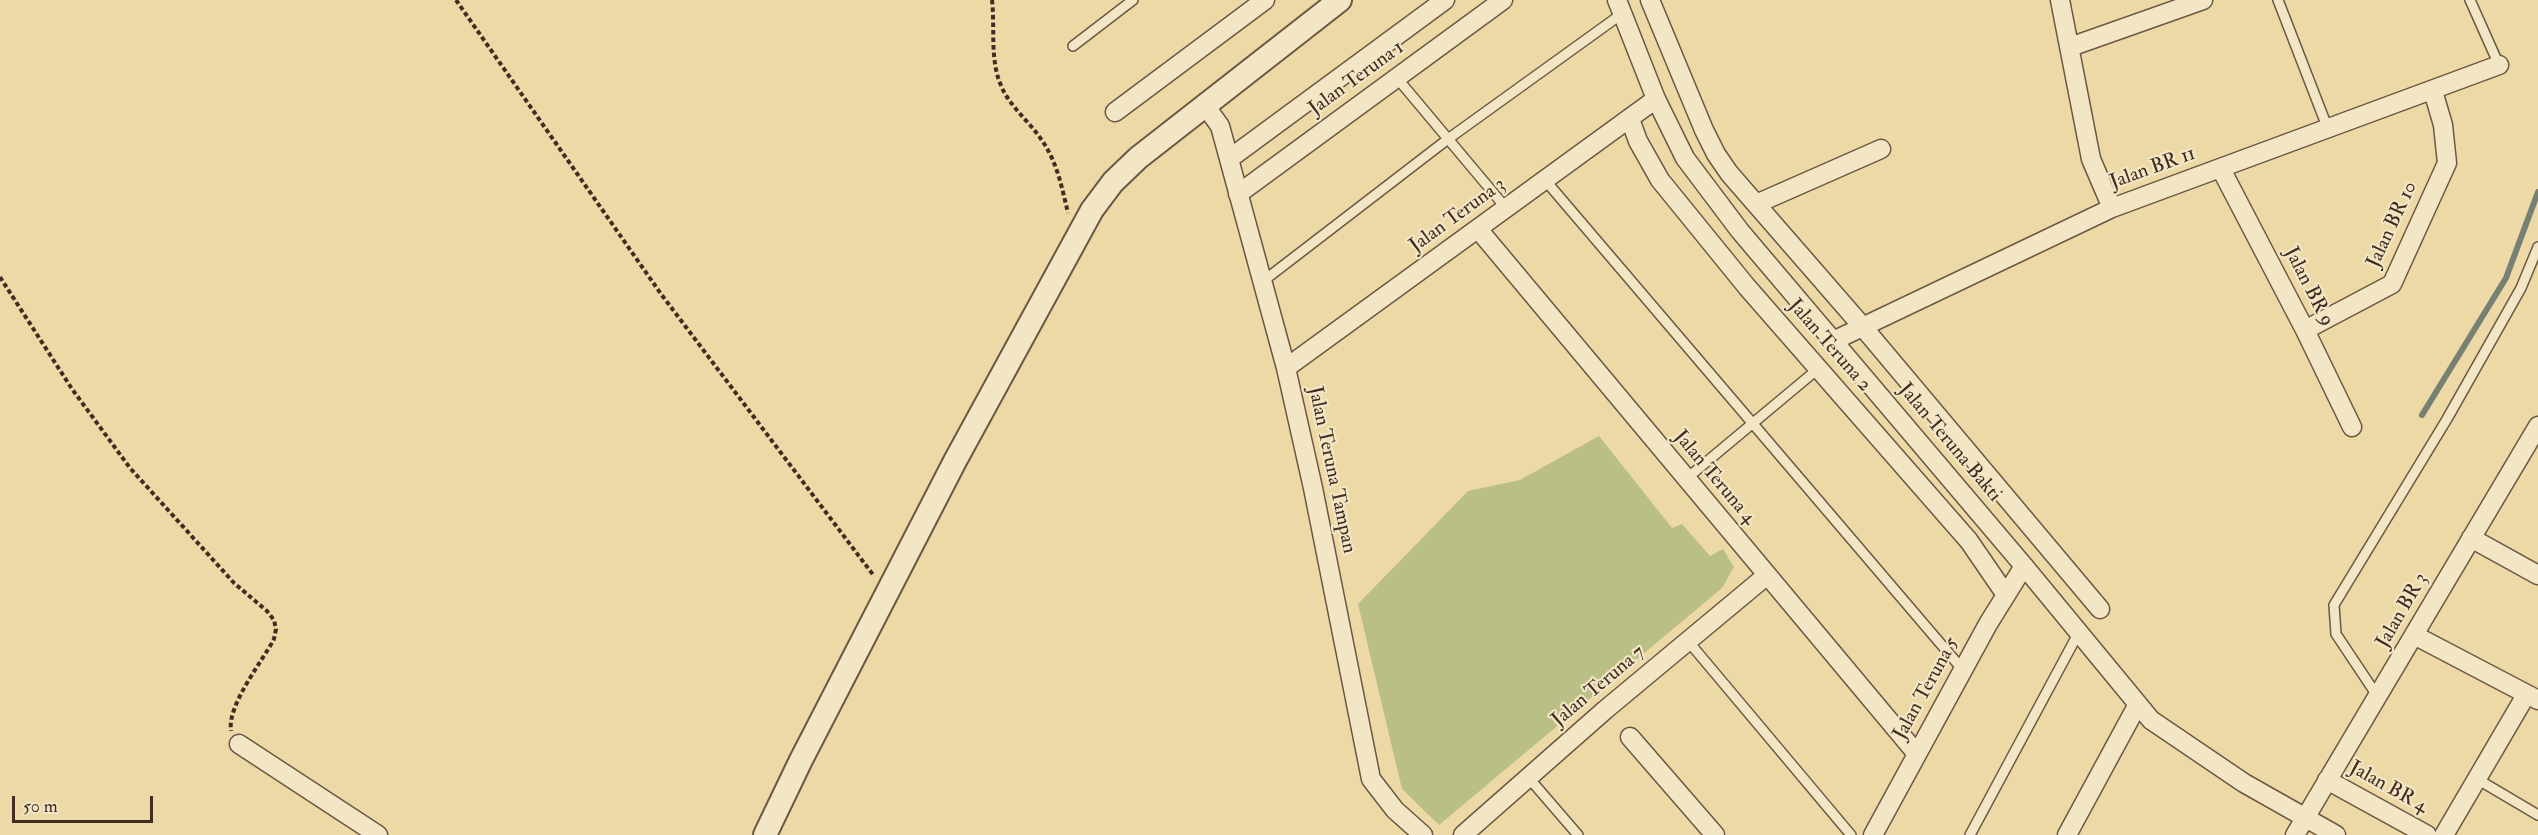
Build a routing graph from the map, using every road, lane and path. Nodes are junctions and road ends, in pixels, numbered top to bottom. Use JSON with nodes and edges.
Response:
{"nodes":[{"id":1,"x":456,"y":0,"type":"edge"},
{"id":2,"x":992,"y":0,"type":"edge"},
{"id":3,"x":1133,"y":0,"type":"edge"},
{"id":4,"x":1265,"y":0,"type":"edge"},
{"id":5,"x":1340,"y":0,"type":"edge"},
{"id":6,"x":1445,"y":0,"type":"edge"},
{"id":7,"x":1503,"y":0,"type":"edge"},
{"id":8,"x":1650,"y":0,"type":"edge"},
{"id":9,"x":2060,"y":0,"type":"edge"},
{"id":10,"x":2203,"y":0,"type":"edge"},
{"id":11,"x":2278,"y":0,"type":"edge"},
{"id":12,"x":2470,"y":0,"type":"edge"},
{"id":13,"x":1620,"y":6,"type":"edge"},
{"id":14,"x":1073,"y":46,"type":"dead end"},
{"id":15,"x":2070,"y":47,"type":"junction"},
{"id":16,"x":2499,"y":65,"type":"joint"},
{"id":17,"x":1396,"y":78,"type":"junction"},
{"id":18,"x":2433,"y":91,"type":"junction"},
{"id":19,"x":1656,"y":99,"type":"junction"},
{"id":20,"x":1204,"y":105,"type":"junction"},
{"id":21,"x":1115,"y":112,"type":"dead end"},
{"id":22,"x":1630,"y":118,"type":"junction"},
{"id":23,"x":2328,"y":129,"type":"junction"},
{"id":24,"x":1448,"y":140,"type":"junction"},
{"id":25,"x":1881,"y":148,"type":"dead end"},
{"id":26,"x":1229,"y":159,"type":"junction"},
{"id":27,"x":2221,"y":169,"type":"junction"},
{"id":28,"x":1545,"y":180,"type":"junction"},
{"id":29,"x":1238,"y":194,"type":"junction"},
{"id":30,"x":1756,"y":204,"type":"junction"},
{"id":31,"x":1506,"y":208,"type":"junction"},
{"id":32,"x":2112,"y":208,"type":"junction"},
{"id":33,"x":1478,"y":229,"type":"junction"},
{"id":34,"x":1074,"y":241,"type":"junction"},
{"id":35,"x":2538,"y":247,"type":"edge"},
{"id":36,"x":0,"y":277,"type":"edge"},
{"id":37,"x":1262,"y":282,"type":"junction"},
{"id":38,"x":1862,"y":326,"type":"junction"},
{"id":39,"x":2305,"y":330,"type":"junction"},
{"id":40,"x":1833,"y":341,"type":"junction"},
{"id":41,"x":1286,"y":368,"type":"junction"},
{"id":42,"x":1819,"y":368,"type":"junction"},
{"id":43,"x":1753,"y":423,"type":"junction"},
{"id":44,"x":2538,"y":426,"type":"edge"},
{"id":45,"x":2352,"y":427,"type":"dead end"},
{"id":46,"x":1686,"y":479,"type":"junction"},
{"id":47,"x":2471,"y":538,"type":"junction"},
{"id":48,"x":2024,"y":566,"type":"junction"},
{"id":49,"x":2538,"y":575,"type":"edge"},
{"id":50,"x":1766,"y":576,"type":"junction"},
{"id":51,"x":887,"y":593,"type":"junction"},
{"id":52,"x":2006,"y":595,"type":"junction"},
{"id":53,"x":2100,"y":609,"type":"dead end"},
{"id":54,"x":2079,"y":632,"type":"junction"},
{"id":55,"x":2414,"y":635,"type":"junction"},
{"id":56,"x":1688,"y":641,"type":"junction"},
{"id":57,"x":1963,"y":670,"type":"junction"},
{"id":58,"x":2378,"y":698,"type":"junction"},
{"id":59,"x":2532,"y":698,"type":"edge"},
{"id":60,"x":2138,"y":704,"type":"junction"},
{"id":61,"x":1630,"y":737,"type":"dead end"},
{"id":62,"x":239,"y":744,"type":"joint"},
{"id":63,"x":1917,"y":754,"type":"junction"},
{"id":64,"x":1528,"y":777,"type":"junction"},
{"id":65,"x":2477,"y":779,"type":"junction"},
{"id":66,"x":2327,"y":780,"type":"junction"},
{"id":67,"x":2538,"y":815,"type":"edge"},
{"id":68,"x":2305,"y":818,"type":"junction"},
{"id":69,"x":378,"y":835,"type":"edge"},
{"id":70,"x":765,"y":835,"type":"edge"},
{"id":71,"x":1423,"y":835,"type":"edge"},
{"id":72,"x":1463,"y":835,"type":"edge"},
{"id":73,"x":1578,"y":835,"type":"edge"},
{"id":74,"x":1715,"y":835,"type":"edge"},
{"id":75,"x":1851,"y":835,"type":"edge"},
{"id":76,"x":1873,"y":835,"type":"edge"},
{"id":77,"x":1970,"y":835,"type":"edge"},
{"id":78,"x":2067,"y":835,"type":"edge"},
{"id":79,"x":2295,"y":835,"type":"edge"},
{"id":80,"x":2336,"y":835,"type":"edge"},
{"id":81,"x":2427,"y":835,"type":"edge"},
{"id":82,"x":2444,"y":835,"type":"edge"}],
"edges":[{"from":1,"to":51,"type":"path"},
{"from":2,"to":34,"type":"path"},
{"from":3,"to":14,"type":"lane"},
{"from":4,"to":21,"type":"street"},
{"from":5,"to":20,"type":"street"},
{"from":6,"to":26,"type":"street"},
{"from":7,"to":17,"type":"street","name":"Jalan Teruna 1"},
{"from":8,"to":30,"type":"street"},
{"from":9,"to":15,"type":"street"},
{"from":10,"to":15,"type":"street"},
{"from":11,"to":23,"type":"lane"},
{"from":12,"to":16,"type":"lane"},
{"from":13,"to":19,"type":"street","name":"Jalan Teruna Bakti"},
{"from":13,"to":24,"type":"lane"},
{"from":15,"to":32,"type":"street"},
{"from":16,"to":18,"type":"street","name":"Jalan BR 11"},
{"from":17,"to":24,"type":"lane"},
{"from":17,"to":29,"type":"street","name":"Jalan Teruna 1"},
{"from":18,"to":23,"type":"street","name":"Jalan BR 11"},
{"from":18,"to":39,"type":"street","name":"Jalan BR 10"},
{"from":19,"to":22,"type":"street","name":"Jalan Teruna 3"},
{"from":19,"to":40,"type":"street","name":"Jalan Teruna Bakti"},
{"from":20,"to":26,"type":"street","name":"Jalan Teruna Tampan"},
{"from":20,"to":34,"type":"street"},
{"from":22,"to":28,"type":"street","name":"Jalan Teruna 3"},
{"from":22,"to":42,"type":"street","name":"Jalan Teruna 2"},
{"from":23,"to":27,"type":"street","name":"Jalan BR 11"},
{"from":24,"to":31,"type":"lane"},
{"from":24,"to":37,"type":"lane"},
{"from":25,"to":30,"type":"street"},
{"from":26,"to":29,"type":"street","name":"Jalan Teruna Tampan"},
{"from":27,"to":32,"type":"street","name":"Jalan BR 11"},
{"from":27,"to":39,"type":"street","name":"Jalan BR 9"},
{"from":28,"to":31,"type":"street","name":"Jalan Teruna 3"},
{"from":28,"to":43,"type":"lane"},
{"from":29,"to":37,"type":"street","name":"Jalan Teruna Tampan"},
{"from":30,"to":38,"type":"street"},
{"from":31,"to":33,"type":"street","name":"Jalan Teruna 3"},
{"from":32,"to":38,"type":"street","name":"Jalan BR 11"},
{"from":33,"to":41,"type":"street","name":"Jalan Teruna 3"},
{"from":33,"to":46,"type":"street","name":"Jalan Teruna 4"},
{"from":34,"to":51,"type":"street"},
{"from":35,"to":58,"type":"lane"},
{"from":36,"to":62,"type":"path"},
{"from":37,"to":41,"type":"street","name":"Jalan Teruna Tampan"},
{"from":38,"to":40,"type":"street","name":"Jalan BR 11"},
{"from":38,"to":53,"type":"street"},
{"from":39,"to":45,"type":"street","name":"Jalan BR 9"},
{"from":40,"to":48,"type":"street","name":"Jalan Teruna Bakti"},
{"from":41,"to":71,"type":"street","name":"Jalan Teruna Tampan"},
{"from":42,"to":43,"type":"lane"},
{"from":42,"to":52,"type":"street","name":"Jalan Teruna 2"},
{"from":43,"to":46,"type":"lane"},
{"from":43,"to":57,"type":"lane"},
{"from":44,"to":47,"type":"street","name":"Jalan BR 3"},
{"from":46,"to":50,"type":"street","name":"Jalan Teruna 4"},
{"from":47,"to":49,"type":"street"},
{"from":47,"to":55,"type":"street","name":"Jalan BR 3"},
{"from":48,"to":52,"type":"street","name":"Jalan Teruna 5"},
{"from":48,"to":54,"type":"street","name":"Jalan Teruna Bakti"},
{"from":50,"to":56,"type":"street","name":"Jalan Teruna 7"},
{"from":50,"to":63,"type":"street","name":"Jalan Teruna 4"},
{"from":51,"to":70,"type":"street"},
{"from":52,"to":57,"type":"street","name":"Jalan Teruna 5"},
{"from":54,"to":60,"type":"street","name":"Jalan Teruna Bakti"},
{"from":54,"to":77,"type":"lane"},
{"from":55,"to":58,"type":"street","name":"Jalan BR 3"},
{"from":55,"to":59,"type":"street"},
{"from":56,"to":64,"type":"street","name":"Jalan Teruna 7"},
{"from":56,"to":75,"type":"lane"},
{"from":57,"to":63,"type":"street","name":"Jalan Teruna 5"},
{"from":58,"to":66,"type":"street","name":"Jalan BR 3"},
{"from":59,"to":65,"type":"street"},
{"from":60,"to":68,"type":"street","name":"Jalan Teruna Bakti"},
{"from":60,"to":78,"type":"street"},
{"from":61,"to":74,"type":"street"},
{"from":62,"to":69,"type":"street"},
{"from":63,"to":76,"type":"street","name":"Jalan Teruna 5"},
{"from":64,"to":72,"type":"street","name":"Jalan Teruna 7"},
{"from":64,"to":73,"type":"lane"},
{"from":65,"to":67,"type":"lane"},
{"from":65,"to":82,"type":"street"},
{"from":66,"to":68,"type":"street","name":"Jalan BR 3"},
{"from":66,"to":81,"type":"street","name":"Jalan BR 4"},
{"from":68,"to":79,"type":"street","name":"Jalan BR 3"},
{"from":68,"to":80,"type":"street","name":"Jalan Teruna Bakti"}]}
